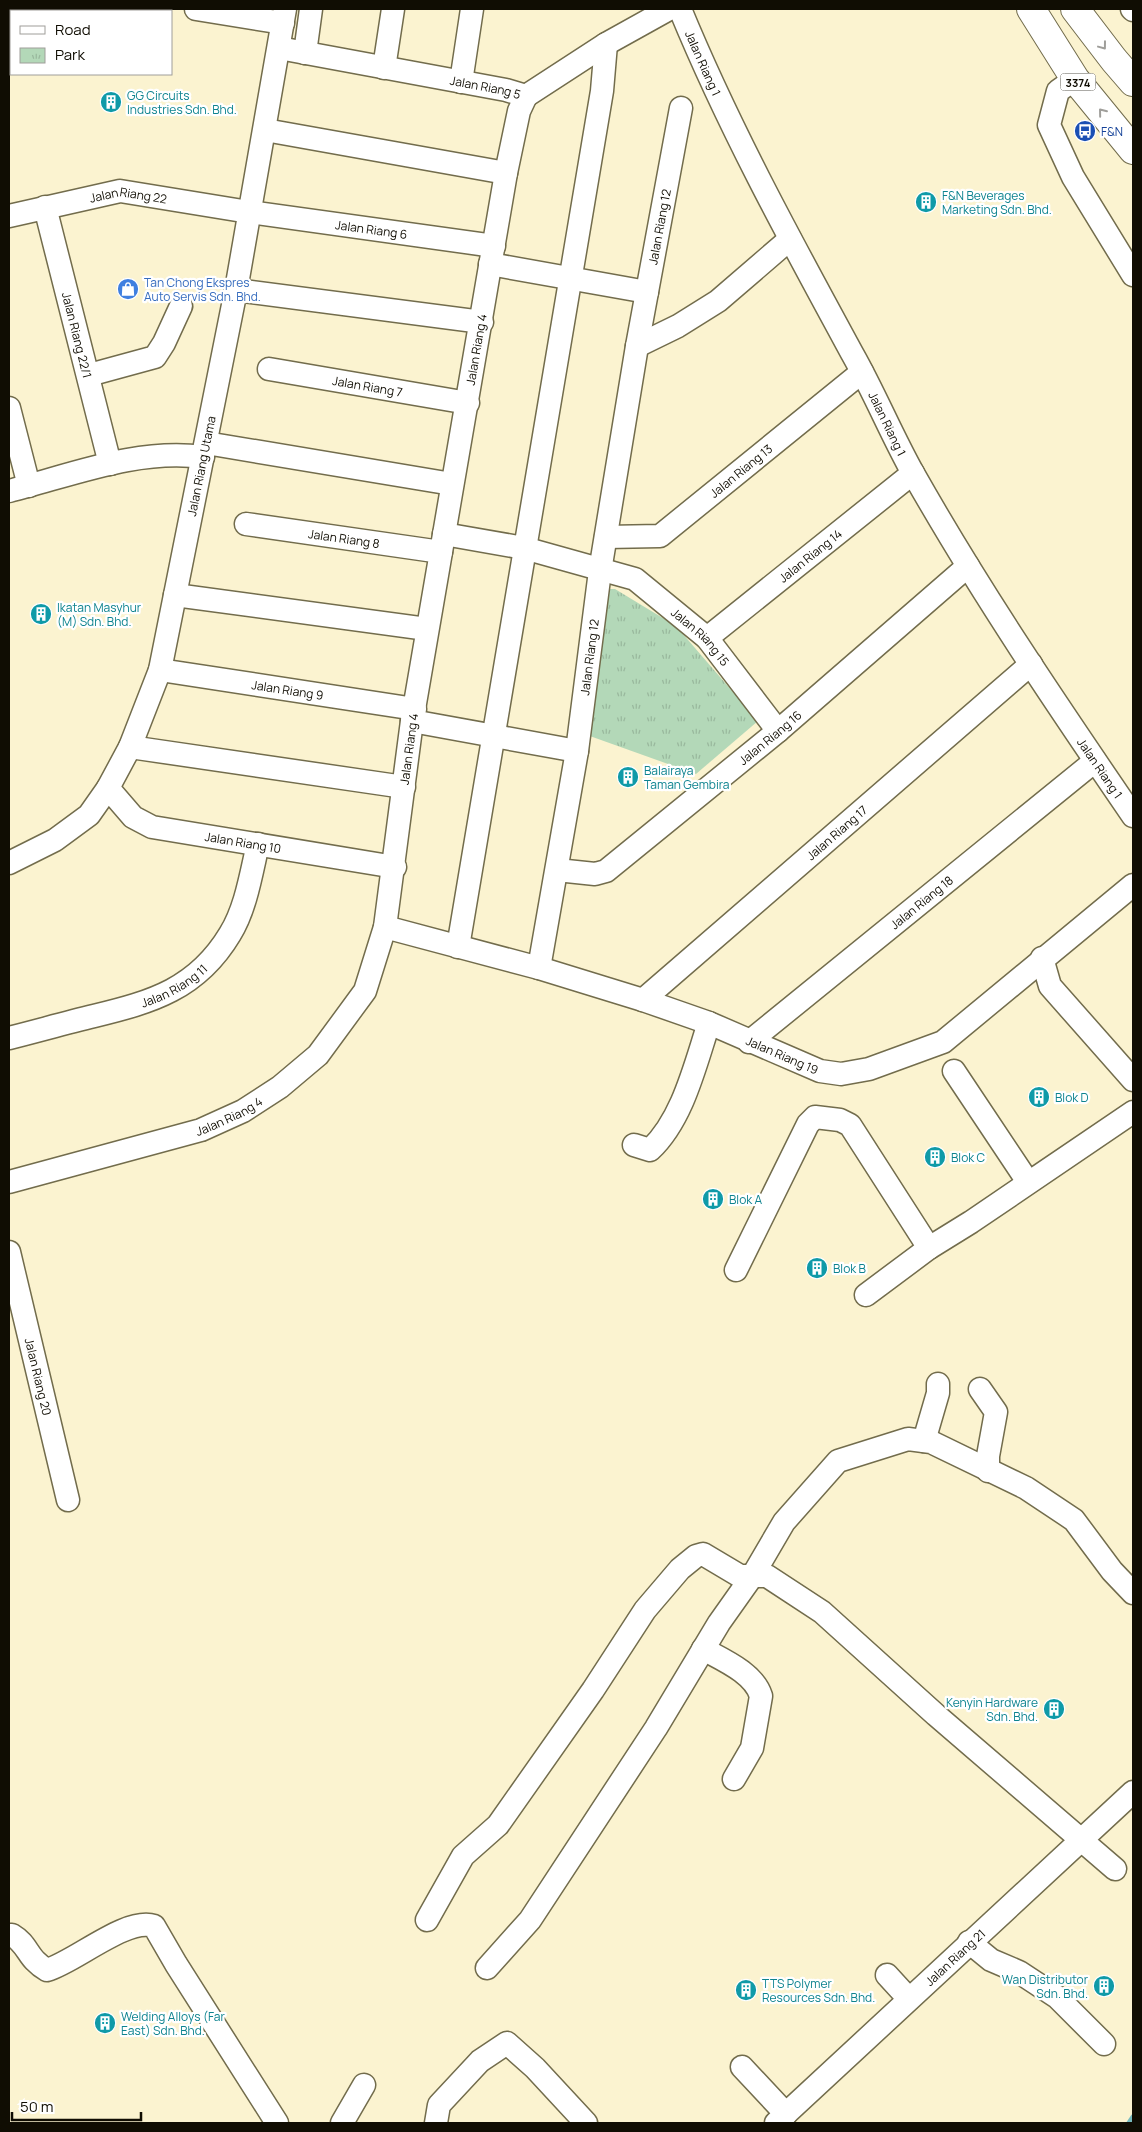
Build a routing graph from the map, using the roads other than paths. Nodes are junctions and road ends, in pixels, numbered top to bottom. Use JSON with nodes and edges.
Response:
{"nodes":[{"id":1,"x":196,"y":9,"type":"edge"},
{"id":2,"x":311,"y":9,"type":"edge"},
{"id":3,"x":393,"y":9,"type":"edge"},
{"id":4,"x":669,"y":9,"type":"edge"},
{"id":5,"x":680,"y":9,"type":"edge"},
{"id":6,"x":1031,"y":9,"type":"edge"},
{"id":7,"x":1075,"y":9,"type":"edge"},
{"id":8,"x":477,"y":12,"type":"edge"},
{"id":9,"x":284,"y":16,"type":"edge"},
{"id":10,"x":606,"y":44,"type":"junction"},
{"id":11,"x":279,"y":48,"type":"junction"},
{"id":12,"x":304,"y":53,"type":"junction"},
{"id":13,"x":384,"y":68,"type":"junction"},
{"id":14,"x":1076,"y":79,"type":"junction"},
{"id":15,"x":461,"y":82,"type":"junction"},
{"id":16,"x":1133,"y":82,"type":"edge"},
{"id":17,"x":526,"y":96,"type":"junction"},
{"id":18,"x":681,"y":108,"type":"dead end"},
{"id":19,"x":265,"y":130,"type":"junction"},
{"id":20,"x":1133,"y":150,"type":"edge"},
{"id":21,"x":506,"y":173,"type":"junction"},
{"id":22,"x":45,"y":207,"type":"junction"},
{"id":23,"x":249,"y":212,"type":"junction"},
{"id":24,"x":9,"y":216,"type":"edge"},
{"id":25,"x":790,"y":239,"type":"junction"},
{"id":26,"x":492,"y":255,"type":"junction"},
{"id":27,"x":1133,"y":275,"type":"edge"},
{"id":28,"x":570,"y":278,"type":"junction"},
{"id":29,"x":236,"y":290,"type":"junction"},
{"id":30,"x":647,"y":292,"type":"junction"},
{"id":31,"x":181,"y":306,"type":"dead end"},
{"id":32,"x":482,"y":322,"type":"junction"},
{"id":33,"x":636,"y":346,"type":"junction"},
{"id":34,"x":268,"y":369,"type":"dead end"},
{"id":35,"x":862,"y":372,"type":"junction"},
{"id":36,"x":89,"y":375,"type":"junction"},
{"id":37,"x":468,"y":402,"type":"junction"},
{"id":38,"x":9,"y":408,"type":"edge"},
{"id":39,"x":204,"y":450,"type":"junction"},
{"id":40,"x":110,"y":464,"type":"junction"},
{"id":41,"x":913,"y":473,"type":"junction"},
{"id":42,"x":452,"y":484,"type":"junction"},
{"id":43,"x":19,"y":488,"type":"edge"},
{"id":44,"x":246,"y":524,"type":"dead end"},
{"id":45,"x":606,"y":537,"type":"junction"},
{"id":46,"x":442,"y":543,"type":"junction"},
{"id":47,"x":524,"y":548,"type":"junction"},
{"id":48,"x":968,"y":566,"type":"junction"},
{"id":49,"x":600,"y":572,"type":"junction"},
{"id":50,"x":175,"y":596,"type":"junction"},
{"id":51,"x":427,"y":629,"type":"junction"},
{"id":52,"x":707,"y":638,"type":"junction"},
{"id":53,"x":1031,"y":664,"type":"junction"},
{"id":54,"x":160,"y":670,"type":"junction"},
{"id":55,"x":413,"y":715,"type":"junction"},
{"id":56,"x":778,"y":731,"type":"junction"},
{"id":57,"x":495,"y":737,"type":"junction"},
{"id":58,"x":130,"y":747,"type":"junction"},
{"id":59,"x":577,"y":751,"type":"junction"},
{"id":60,"x":1095,"y":761,"type":"junction"},
{"id":61,"x":404,"y":787,"type":"junction"},
{"id":62,"x":108,"y":788,"type":"junction"},
{"id":63,"x":1133,"y":816,"type":"edge"},
{"id":64,"x":258,"y":844,"type":"junction"},
{"id":65,"x":9,"y":864,"type":"edge"},
{"id":66,"x":394,"y":867,"type":"junction"},
{"id":67,"x":557,"y":870,"type":"junction"},
{"id":68,"x":1133,"y":886,"type":"edge"},
{"id":69,"x":385,"y":927,"type":"junction"},
{"id":70,"x":458,"y":947,"type":"junction"},
{"id":71,"x":1042,"y":958,"type":"junction"},
{"id":72,"x":539,"y":968,"type":"junction"},
{"id":73,"x":1050,"y":986,"type":"junction"},
{"id":74,"x":1003,"y":992,"type":"junction"},
{"id":75,"x":642,"y":1000,"type":"junction"},
{"id":76,"x":709,"y":1023,"type":"junction"},
{"id":77,"x":9,"y":1038,"type":"edge"},
{"id":78,"x":749,"y":1042,"type":"junction"},
{"id":79,"x":954,"y":1071,"type":"dead end"},
{"id":80,"x":1133,"y":1080,"type":"edge"},
{"id":81,"x":1133,"y":1112,"type":"edge"},
{"id":82,"x":634,"y":1145,"type":"dead end"},
{"id":83,"x":9,"y":1182,"type":"edge"},
{"id":84,"x":1028,"y":1182,"type":"junction"},
{"id":85,"x":929,"y":1248,"type":"junction"},
{"id":86,"x":9,"y":1252,"type":"edge"},
{"id":87,"x":736,"y":1270,"type":"dead end"},
{"id":88,"x":866,"y":1295,"type":"dead end"},
{"id":89,"x":938,"y":1384,"type":"dead end"},
{"id":90,"x":980,"y":1389,"type":"dead end"},
{"id":91,"x":924,"y":1441,"type":"junction"},
{"id":92,"x":988,"y":1471,"type":"junction"},
{"id":93,"x":68,"y":1500,"type":"dead end"},
{"id":94,"x":753,"y":1575,"type":"junction"},
{"id":95,"x":1133,"y":1593,"type":"edge"},
{"id":96,"x":703,"y":1650,"type":"junction"},
{"id":97,"x":734,"y":1779,"type":"dead end"},
{"id":98,"x":1133,"y":1792,"type":"edge"},
{"id":99,"x":1081,"y":1840,"type":"junction"},
{"id":100,"x":1115,"y":1869,"type":"dead end"},
{"id":101,"x":427,"y":1920,"type":"dead end"},
{"id":102,"x":9,"y":1935,"type":"edge"},
{"id":103,"x":970,"y":1942,"type":"junction"},
{"id":104,"x":487,"y":1968,"type":"dead end"},
{"id":105,"x":887,"y":1976,"type":"dead end"},
{"id":106,"x":909,"y":1999,"type":"junction"},
{"id":107,"x":1104,"y":2044,"type":"dead end"},
{"id":108,"x":742,"y":2067,"type":"dead end"},
{"id":109,"x":364,"y":2084,"type":"dead end"},
{"id":110,"x":781,"y":2119,"type":"edge"},
{"id":111,"x":277,"y":2123,"type":"edge"},
{"id":112,"x":342,"y":2123,"type":"edge"},
{"id":113,"x":436,"y":2123,"type":"edge"},
{"id":114,"x":586,"y":2123,"type":"edge"}],
"edges":[{"from":1,"to":9,"type":"street"},
{"from":2,"to":12,"type":"street"},
{"from":3,"to":13,"type":"street"},
{"from":4,"to":10,"type":"street","name":"Jalan Riang 5"},
{"from":5,"to":25,"type":"street","name":"Jalan Riang 1"},
{"from":6,"to":14,"type":"main road","number":"3374"},
{"from":7,"to":16,"type":"main road","one_way":true},
{"from":8,"to":15,"type":"street"},
{"from":9,"to":11,"type":"street","name":"Jalan Riang Utama"},
{"from":10,"to":17,"type":"street","name":"Jalan Riang 5"},
{"from":10,"to":28,"type":"street"},
{"from":11,"to":12,"type":"street","name":"Jalan Riang 5"},
{"from":11,"to":19,"type":"street","name":"Jalan Riang Utama"},
{"from":12,"to":13,"type":"street","name":"Jalan Riang 5"},
{"from":13,"to":15,"type":"street","name":"Jalan Riang 5"},
{"from":20,"to":14,"type":"main road","number":"3374","one_way":true},
{"from":14,"to":27,"type":"street"},
{"from":15,"to":17,"type":"street","name":"Jalan Riang 5"},
{"from":17,"to":21,"type":"street","name":"Jalan Riang 4"},
{"from":18,"to":30,"type":"street","name":"Jalan Riang 12"},
{"from":19,"to":21,"type":"street"},
{"from":19,"to":23,"type":"street","name":"Jalan Riang Utama"},
{"from":21,"to":26,"type":"street","name":"Jalan Riang 4"},
{"from":22,"to":23,"type":"street","name":"Jalan Riang 22"},
{"from":22,"to":24,"type":"street","name":"Jalan Riang 22"},
{"from":22,"to":36,"type":"street","name":"Jalan Riang 22/1"},
{"from":23,"to":26,"type":"street","name":"Jalan Riang 6"},
{"from":23,"to":29,"type":"street","name":"Jalan Riang Utama"},
{"from":25,"to":33,"type":"street"},
{"from":25,"to":35,"type":"street","name":"Jalan Riang 1"},
{"from":26,"to":28,"type":"street","name":"Jalan Riang 6"},
{"from":26,"to":32,"type":"street","name":"Jalan Riang 4"},
{"from":28,"to":30,"type":"street","name":"Jalan Riang 6"},
{"from":28,"to":47,"type":"street"},
{"from":29,"to":32,"type":"street"},
{"from":29,"to":39,"type":"street","name":"Jalan Riang Utama"},
{"from":30,"to":33,"type":"street","name":"Jalan Riang 12"},
{"from":31,"to":36,"type":"street"},
{"from":32,"to":37,"type":"street","name":"Jalan Riang 4"},
{"from":33,"to":45,"type":"street","name":"Jalan Riang 12"},
{"from":34,"to":37,"type":"street","name":"Jalan Riang 7"},
{"from":35,"to":41,"type":"street","name":"Jalan Riang 1"},
{"from":35,"to":45,"type":"street","name":"Jalan Riang 13"},
{"from":36,"to":40,"type":"street","name":"Jalan Riang 22/1"},
{"from":37,"to":42,"type":"street","name":"Jalan Riang 4"},
{"from":38,"to":43,"type":"street"},
{"from":39,"to":40,"type":"street"},
{"from":39,"to":42,"type":"street"},
{"from":39,"to":50,"type":"street","name":"Jalan Riang Utama"},
{"from":40,"to":43,"type":"street"},
{"from":41,"to":48,"type":"street","name":"Jalan Riang 1"},
{"from":41,"to":52,"type":"street","name":"Jalan Riang 14"},
{"from":42,"to":46,"type":"street","name":"Jalan Riang 4"},
{"from":44,"to":46,"type":"street","name":"Jalan Riang 8"},
{"from":45,"to":49,"type":"street","name":"Jalan Riang 12"},
{"from":46,"to":47,"type":"street","name":"Jalan Riang 8"},
{"from":46,"to":51,"type":"street","name":"Jalan Riang 4"},
{"from":47,"to":49,"type":"street","name":"Jalan Riang 15"},
{"from":47,"to":57,"type":"street"},
{"from":48,"to":53,"type":"street","name":"Jalan Riang 1"},
{"from":48,"to":56,"type":"street","name":"Jalan Riang 16"},
{"from":49,"to":52,"type":"street","name":"Jalan Riang 15"},
{"from":49,"to":59,"type":"street","name":"Jalan Riang 12"},
{"from":50,"to":51,"type":"street"},
{"from":50,"to":54,"type":"street","name":"Jalan Riang Utama"},
{"from":51,"to":55,"type":"street","name":"Jalan Riang 4"},
{"from":52,"to":56,"type":"street","name":"Jalan Riang 15"},
{"from":53,"to":60,"type":"street","name":"Jalan Riang 1"},
{"from":53,"to":75,"type":"street","name":"Jalan Riang 17"},
{"from":54,"to":55,"type":"street","name":"Jalan Riang 9"},
{"from":54,"to":58,"type":"street","name":"Jalan Riang Utama"},
{"from":55,"to":57,"type":"street","name":"Jalan Riang 9"},
{"from":55,"to":61,"type":"street","name":"Jalan Riang 4"},
{"from":56,"to":67,"type":"street","name":"Jalan Riang 16"},
{"from":57,"to":59,"type":"street","name":"Jalan Riang 9"},
{"from":57,"to":70,"type":"street"},
{"from":58,"to":61,"type":"street"},
{"from":58,"to":62,"type":"street","name":"Jalan Riang Utama"},
{"from":59,"to":67,"type":"street","name":"Jalan Riang 12"},
{"from":60,"to":63,"type":"street","name":"Jalan Riang 1"},
{"from":60,"to":78,"type":"street","name":"Jalan Riang 18"},
{"from":61,"to":66,"type":"street","name":"Jalan Riang 4"},
{"from":62,"to":64,"type":"street","name":"Jalan Riang 10"},
{"from":62,"to":65,"type":"street","name":"Jalan Riang Utama"},
{"from":64,"to":66,"type":"street","name":"Jalan Riang 10"},
{"from":64,"to":77,"type":"street","name":"Jalan Riang 11"},
{"from":66,"to":69,"type":"street","name":"Jalan Riang 4"},
{"from":67,"to":72,"type":"street","name":"Jalan Riang 12"},
{"from":68,"to":71,"type":"street","name":"Jalan Riang 19"},
{"from":69,"to":70,"type":"street","name":"Jalan Riang 19"},
{"from":69,"to":83,"type":"street","name":"Jalan Riang 4"},
{"from":70,"to":72,"type":"street","name":"Jalan Riang 19"},
{"from":71,"to":73,"type":"street"},
{"from":71,"to":74,"type":"street","name":"Jalan Riang 19"},
{"from":72,"to":75,"type":"street","name":"Jalan Riang 19"},
{"from":73,"to":74,"type":"street"},
{"from":73,"to":80,"type":"street"},
{"from":74,"to":78,"type":"street","name":"Jalan Riang 19"},
{"from":75,"to":76,"type":"street","name":"Jalan Riang 19"},
{"from":76,"to":78,"type":"street","name":"Jalan Riang 19"},
{"from":76,"to":82,"type":"street"},
{"from":79,"to":84,"type":"street"},
{"from":81,"to":84,"type":"street"},
{"from":84,"to":85,"type":"street"},
{"from":85,"to":87,"type":"street"},
{"from":85,"to":88,"type":"street"},
{"from":86,"to":93,"type":"street","name":"Jalan Riang 20"},
{"from":89,"to":91,"type":"street"},
{"from":90,"to":92,"type":"street"},
{"from":91,"to":92,"type":"street"},
{"from":91,"to":94,"type":"street"},
{"from":92,"to":95,"type":"street"},
{"from":94,"to":96,"type":"street"},
{"from":94,"to":99,"type":"street"},
{"from":94,"to":101,"type":"street"},
{"from":96,"to":97,"type":"street"},
{"from":96,"to":104,"type":"street"},
{"from":98,"to":99,"type":"street","name":"Jalan Riang 21"},
{"from":99,"to":100,"type":"street"},
{"from":99,"to":103,"type":"street","name":"Jalan Riang 21"},
{"from":102,"to":111,"type":"street"},
{"from":103,"to":106,"type":"street","name":"Jalan Riang 21"},
{"from":103,"to":107,"type":"street"},
{"from":105,"to":106,"type":"street"},
{"from":106,"to":110,"type":"street","name":"Jalan Riang 21"},
{"from":108,"to":110,"type":"street"},
{"from":109,"to":112,"type":"street"},
{"from":113,"to":114,"type":"street"}]}
